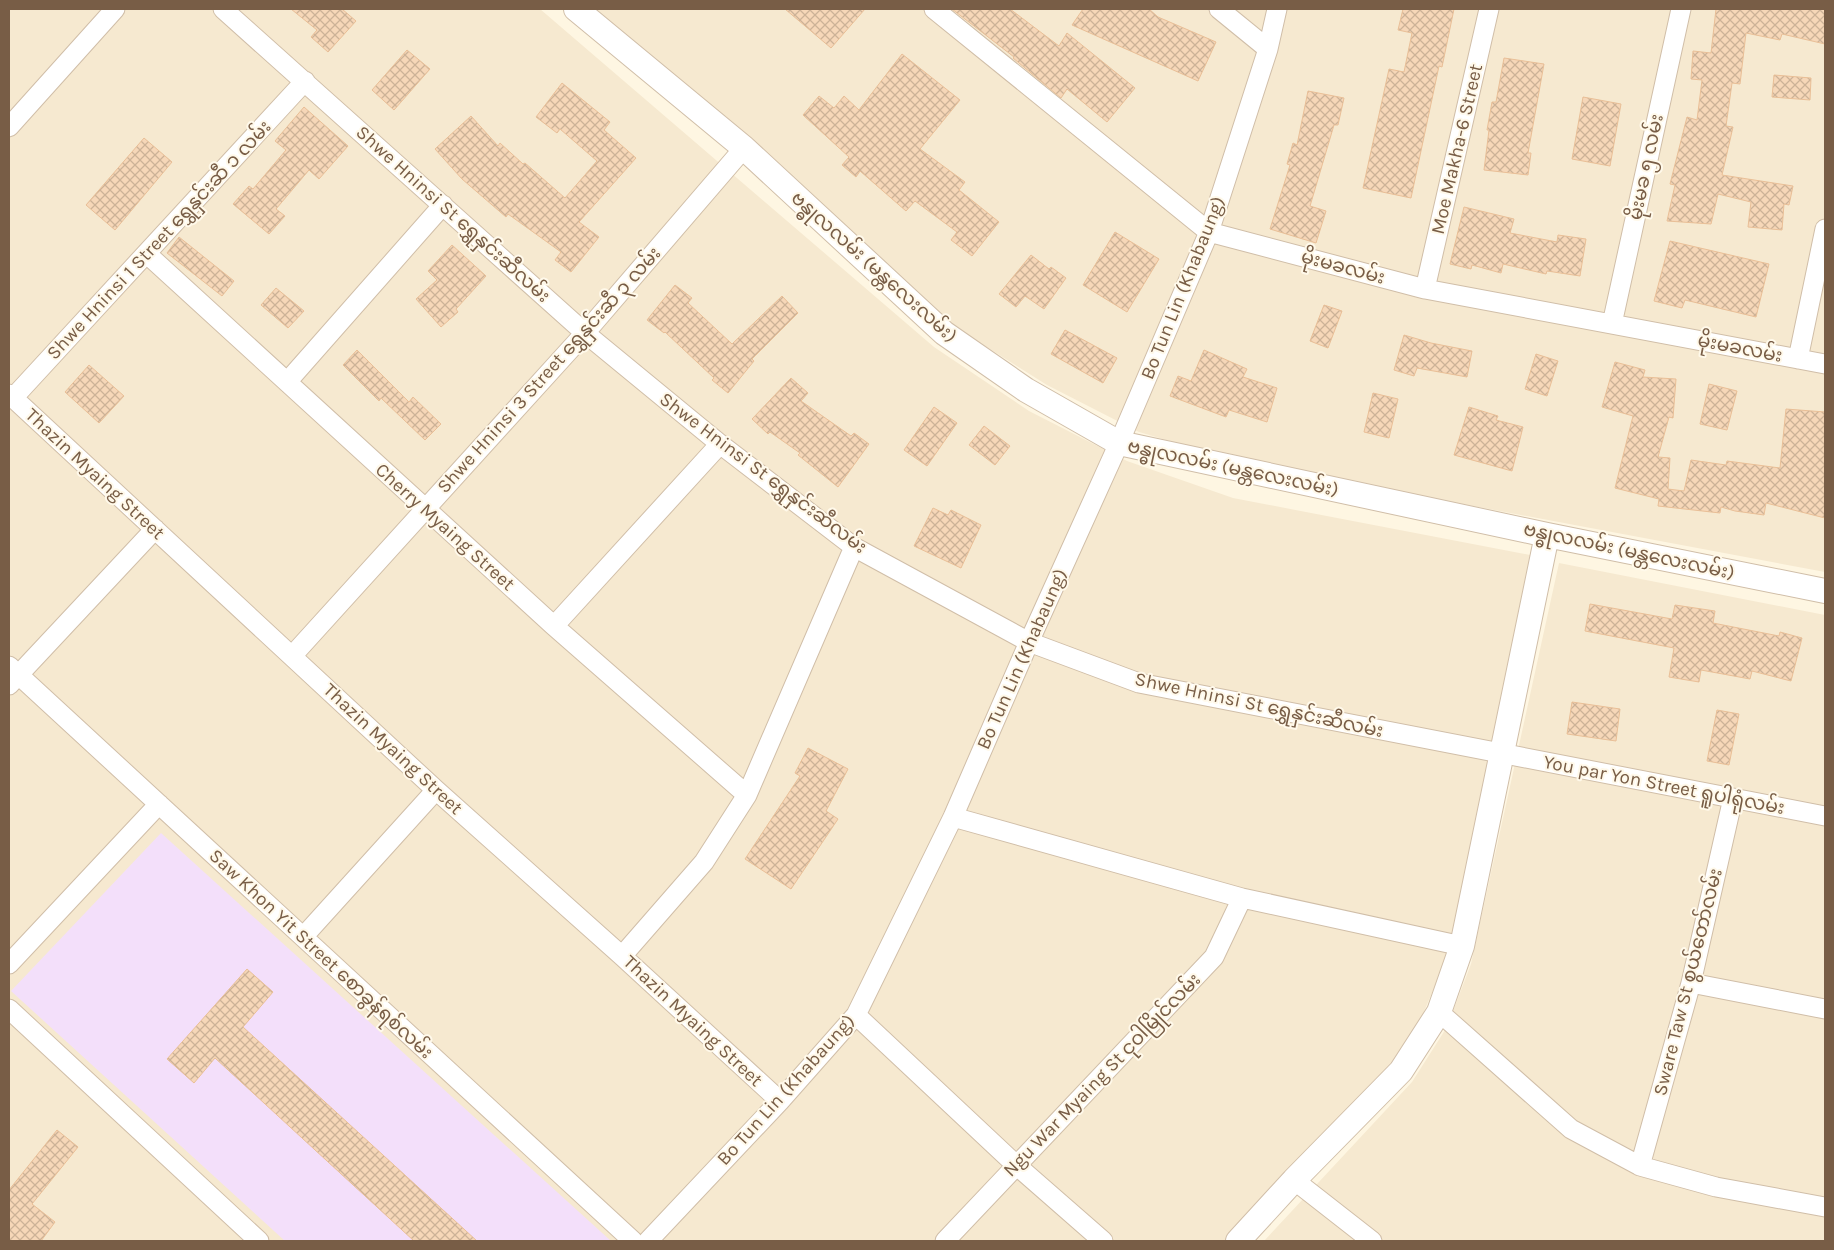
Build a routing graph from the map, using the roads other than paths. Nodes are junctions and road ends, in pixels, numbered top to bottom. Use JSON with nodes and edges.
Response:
{"nodes":[{"id":1,"x":115,"y":9,"type":"edge"},
{"id":2,"x":223,"y":9,"type":"edge"},
{"id":3,"x":576,"y":9,"type":"edge"},
{"id":4,"x":934,"y":9,"type":"edge"},
{"id":5,"x":1219,"y":9,"type":"edge"},
{"id":6,"x":1277,"y":9,"type":"edge"},
{"id":7,"x":1489,"y":9,"type":"edge"},
{"id":8,"x":1680,"y":9,"type":"edge"},
{"id":9,"x":1268,"y":49,"type":"junction"},
{"id":10,"x":305,"y":81,"type":"junction"},
{"id":11,"x":12,"y":118,"type":"edge"},
{"id":12,"x":744,"y":148,"type":"junction"},
{"id":13,"x":443,"y":205,"type":"junction"},
{"id":14,"x":1825,"y":229,"type":"edge"},
{"id":15,"x":1209,"y":232,"type":"junction"},
{"id":16,"x":147,"y":254,"type":"junction"},
{"id":17,"x":1425,"y":289,"type":"junction"},
{"id":18,"x":1612,"y":324,"type":"junction"},
{"id":19,"x":585,"y":333,"type":"junction"},
{"id":20,"x":1798,"y":359,"type":"junction"},
{"id":21,"x":1825,"y":364,"type":"edge"},
{"id":22,"x":287,"y":382,"type":"junction"},
{"id":23,"x":11,"y":396,"type":"edge"},
{"id":24,"x":1119,"y":443,"type":"junction"},
{"id":25,"x":720,"y":444,"type":"junction"},
{"id":26,"x":426,"y":509,"type":"junction"},
{"id":27,"x":155,"y":529,"type":"junction"},
{"id":28,"x":1546,"y":535,"type":"junction"},
{"id":29,"x":854,"y":546,"type":"junction"},
{"id":30,"x":1825,"y":591,"type":"edge"},
{"id":31,"x":554,"y":626,"type":"junction"},
{"id":32,"x":1029,"y":642,"type":"junction"},
{"id":33,"x":292,"y":656,"type":"junction"},
{"id":34,"x":12,"y":676,"type":"edge"},
{"id":35,"x":1502,"y":753,"type":"junction"},
{"id":36,"x":436,"y":790,"type":"junction"},
{"id":37,"x":747,"y":795,"type":"junction"},
{"id":38,"x":1733,"y":798,"type":"junction"},
{"id":39,"x":159,"y":804,"type":"junction"},
{"id":40,"x":1825,"y":816,"type":"edge"},
{"id":41,"x":953,"y":817,"type":"junction"},
{"id":42,"x":1242,"y":898,"type":"junction"},
{"id":43,"x":303,"y":937,"type":"junction"},
{"id":44,"x":1462,"y":946,"type":"junction"},
{"id":45,"x":622,"y":956,"type":"junction"},
{"id":46,"x":9,"y":964,"type":"edge"},
{"id":47,"x":1691,"y":983,"type":"junction"},
{"id":48,"x":9,"y":1009,"type":"edge"},
{"id":49,"x":1825,"y":1009,"type":"edge"},
{"id":50,"x":1439,"y":1012,"type":"junction"},
{"id":51,"x":856,"y":1014,"type":"junction"},
{"id":52,"x":780,"y":1101,"type":"junction"},
{"id":53,"x":1016,"y":1165,"type":"junction"},
{"id":54,"x":1640,"y":1166,"type":"junction"},
{"id":55,"x":1294,"y":1180,"type":"junction"},
{"id":56,"x":1825,"y":1207,"type":"edge"},
{"id":57,"x":259,"y":1241,"type":"edge"},
{"id":58,"x":633,"y":1241,"type":"edge"},
{"id":59,"x":648,"y":1241,"type":"edge"},
{"id":60,"x":945,"y":1241,"type":"edge"},
{"id":61,"x":1103,"y":1241,"type":"edge"},
{"id":62,"x":1238,"y":1241,"type":"edge"},
{"id":63,"x":1372,"y":1241,"type":"edge"}],
"edges":[{"from":1,"to":11,"type":"street"},
{"from":2,"to":10,"type":"street","name":"Shwe Hninsi St ရွှေနှင်းဆီလမ်း"},
{"from":3,"to":12,"type":"street","name":"ဗန္ဓုလလမ်း (မန္တလေးလမ်း)"},
{"from":4,"to":15,"type":"street","name":"မိုးမခလမ်း"},
{"from":5,"to":9,"type":"street"},
{"from":6,"to":9,"type":"street","name":"Bo Tun Lin (Khabaung)"},
{"from":7,"to":17,"type":"street","name":"Moe Makha-6 Street"},
{"from":8,"to":18,"type":"street","name":"မိုးမခ ၅ လမ်း"},
{"from":9,"to":15,"type":"street","name":"Bo Tun Lin (Khabaung)"},
{"from":10,"to":13,"type":"street","name":"Shwe Hninsi St ရွှေနှင်းဆီလမ်း"},
{"from":10,"to":16,"type":"street","name":"Shwe Hninsi 1 Street ရွှေနှင်းဆီ ၁ လမ်း"},
{"from":12,"to":19,"type":"street","name":"Shwe Hninsi 3 Street ရွှေနှင်းဆီ ၃ လမ်း"},
{"from":12,"to":24,"type":"street","name":"ဗန္ဓုလလမ်း (မန္တလေးလမ်း)"},
{"from":13,"to":19,"type":"street","name":"Shwe Hninsi St ရွှေနှင်းဆီလမ်း"},
{"from":13,"to":22,"type":"street"},
{"from":14,"to":20,"type":"street"},
{"from":15,"to":17,"type":"street","name":"မိုးမခလမ်း"},
{"from":15,"to":24,"type":"street","name":"Bo Tun Lin (Khabaung)"},
{"from":16,"to":22,"type":"street","name":"Cherry Myaing Street"},
{"from":16,"to":23,"type":"street","name":"Shwe Hninsi 1 Street ရွှေနှင်းဆီ ၁ လမ်း"},
{"from":17,"to":18,"type":"street","name":"မိုးမခလမ်း"},
{"from":18,"to":20,"type":"street","name":"မိုးမခလမ်း"},
{"from":19,"to":25,"type":"street","name":"Shwe Hninsi St ရွှေနှင်းဆီလမ်း"},
{"from":19,"to":26,"type":"street","name":"Shwe Hninsi 3 Street ရွှေနှင်းဆီ ၃ လမ်း"},
{"from":20,"to":21,"type":"street","name":"မိုးမခလမ်း"},
{"from":22,"to":26,"type":"street","name":"Cherry Myaing Street"},
{"from":23,"to":27,"type":"street","name":"Thazin Myaing Street"},
{"from":24,"to":28,"type":"street","name":"ဗန္ဓုလလမ်း (မန္တလေးလမ်း)"},
{"from":24,"to":32,"type":"street","name":"Bo Tun Lin (Khabaung)"},
{"from":25,"to":29,"type":"street","name":"Shwe Hninsi St ရွှေနှင်းဆီလမ်း"},
{"from":25,"to":31,"type":"street"},
{"from":26,"to":31,"type":"street","name":"Cherry Myaing Street"},
{"from":26,"to":33,"type":"street","name":"Shwe Hninsi 3 Street ရွှေနှင်းဆီ ၃ လမ်း"},
{"from":27,"to":33,"type":"street","name":"Thazin Myaing Street"},
{"from":27,"to":34,"type":"street"},
{"from":28,"to":30,"type":"street","name":"ဗန္ဓုလလမ်း (မန္တလေးလမ်း)"},
{"from":28,"to":35,"type":"street"},
{"from":29,"to":32,"type":"street","name":"Shwe Hninsi St ရွှေနှင်းဆီလမ်း"},
{"from":29,"to":37,"type":"street"},
{"from":31,"to":37,"type":"street","name":"Cherry Myaing Street"},
{"from":32,"to":35,"type":"street","name":"Shwe Hninsi St ရွှေနှင်းဆီလမ်း"},
{"from":32,"to":41,"type":"street","name":"Bo Tun Lin (Khabaung)"},
{"from":33,"to":36,"type":"street","name":"Thazin Myaing Street"},
{"from":34,"to":39,"type":"street","name":"Saw Khon Yit Street စောခွန်ရစ်လမ်း"},
{"from":35,"to":38,"type":"street","name":"You par Yon Street ရူပါရုံလမ်း"},
{"from":35,"to":44,"type":"street"},
{"from":36,"to":43,"type":"street"},
{"from":36,"to":45,"type":"street","name":"Thazin Myaing Street"},
{"from":37,"to":45,"type":"street"},
{"from":38,"to":40,"type":"street","name":"You par Yon Street ရူပါရုံလမ်း"},
{"from":38,"to":47,"type":"street","name":"Sware Taw St စွယ်တော်လမ်း"},
{"from":39,"to":43,"type":"street","name":"Saw Khon Yit Street စောခွန်ရစ်လမ်း"},
{"from":39,"to":46,"type":"street"},
{"from":41,"to":42,"type":"street"},
{"from":41,"to":51,"type":"street","name":"Bo Tun Lin (Khabaung)"},
{"from":42,"to":44,"type":"street"},
{"from":42,"to":53,"type":"street","name":"Ngu War Myaing St ငုဝါမြိုင်လမ်း"},
{"from":43,"to":58,"type":"street","name":"Saw Khon Yit Street စောခွန်ရစ်လမ်း"},
{"from":44,"to":50,"type":"street"},
{"from":45,"to":52,"type":"street","name":"Thazin Myaing Street"},
{"from":47,"to":49,"type":"street"},
{"from":47,"to":54,"type":"street","name":"Sware Taw St စွယ်တော်လမ်း"},
{"from":48,"to":57,"type":"street"},
{"from":50,"to":54,"type":"street"},
{"from":50,"to":55,"type":"street"},
{"from":51,"to":52,"type":"street","name":"Bo Tun Lin (Khabaung)"},
{"from":51,"to":53,"type":"street"},
{"from":52,"to":59,"type":"street","name":"Bo Tun Lin (Khabaung)"},
{"from":53,"to":60,"type":"street","name":"Ngu War Myaing St ငုဝါမြိုင်လမ်း"},
{"from":53,"to":61,"type":"street"},
{"from":54,"to":56,"type":"street"},
{"from":55,"to":62,"type":"street"},
{"from":55,"to":63,"type":"street"}]}
